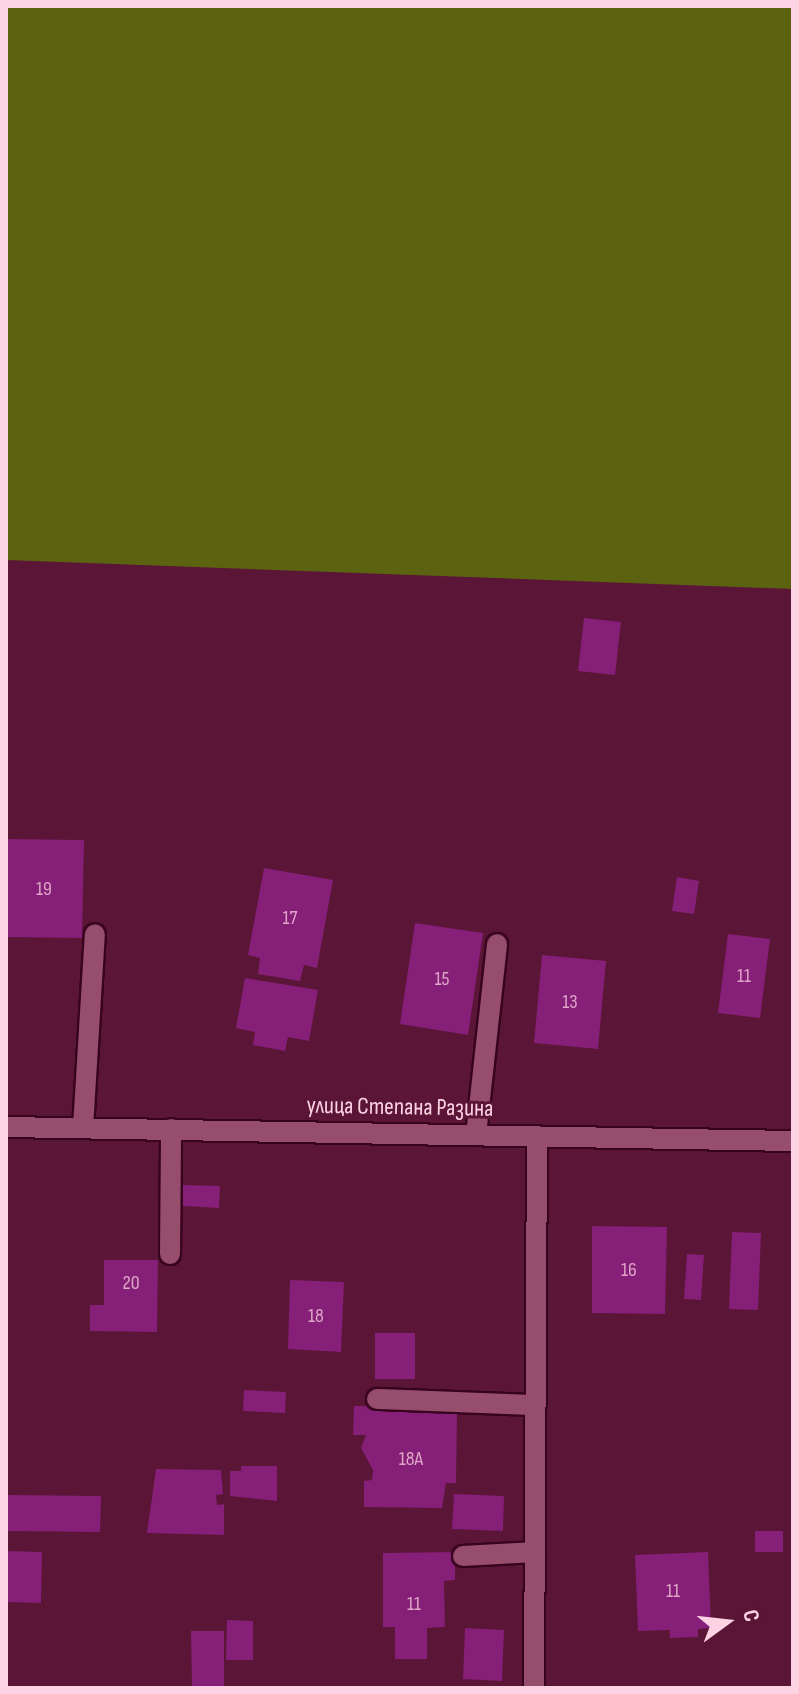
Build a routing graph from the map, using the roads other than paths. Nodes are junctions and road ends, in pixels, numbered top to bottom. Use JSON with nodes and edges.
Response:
{"nodes":[{"id":1,"x":95,"y":934,"type":"dead end"},
{"id":2,"x":497,"y":944,"type":"dead end"},
{"id":3,"x":6,"y":1127,"type":"edge"},
{"id":4,"x":83,"y":1128,"type":"junction"},
{"id":5,"x":171,"y":1129,"type":"junction"},
{"id":6,"x":476,"y":1135,"type":"junction"},
{"id":7,"x":537,"y":1136,"type":"junction"},
{"id":8,"x":793,"y":1141,"type":"edge"},
{"id":9,"x":170,"y":1254,"type":"dead end"},
{"id":10,"x":377,"y":1399,"type":"dead end"},
{"id":11,"x":535,"y":1405,"type":"junction"},
{"id":12,"x":535,"y":1552,"type":"junction"},
{"id":13,"x":463,"y":1556,"type":"dead end"},
{"id":14,"x":534,"y":1688,"type":"edge"}],
"edges":[{"from":1,"to":4,"type":"street"},
{"from":2,"to":6,"type":"street"},
{"from":3,"to":4,"type":"street","name":"улица Степана Разина"},
{"from":4,"to":5,"type":"street","name":"улица Степана Разина"},
{"from":5,"to":6,"type":"street","name":"улица Степана Разина"},
{"from":5,"to":9,"type":"street"},
{"from":6,"to":7,"type":"street","name":"улица Степана Разина"},
{"from":7,"to":8,"type":"street","name":"улица Степана Разина"},
{"from":7,"to":11,"type":"street"},
{"from":10,"to":11,"type":"street"},
{"from":11,"to":12,"type":"street"},
{"from":12,"to":13,"type":"street"},
{"from":12,"to":14,"type":"street"}]}
